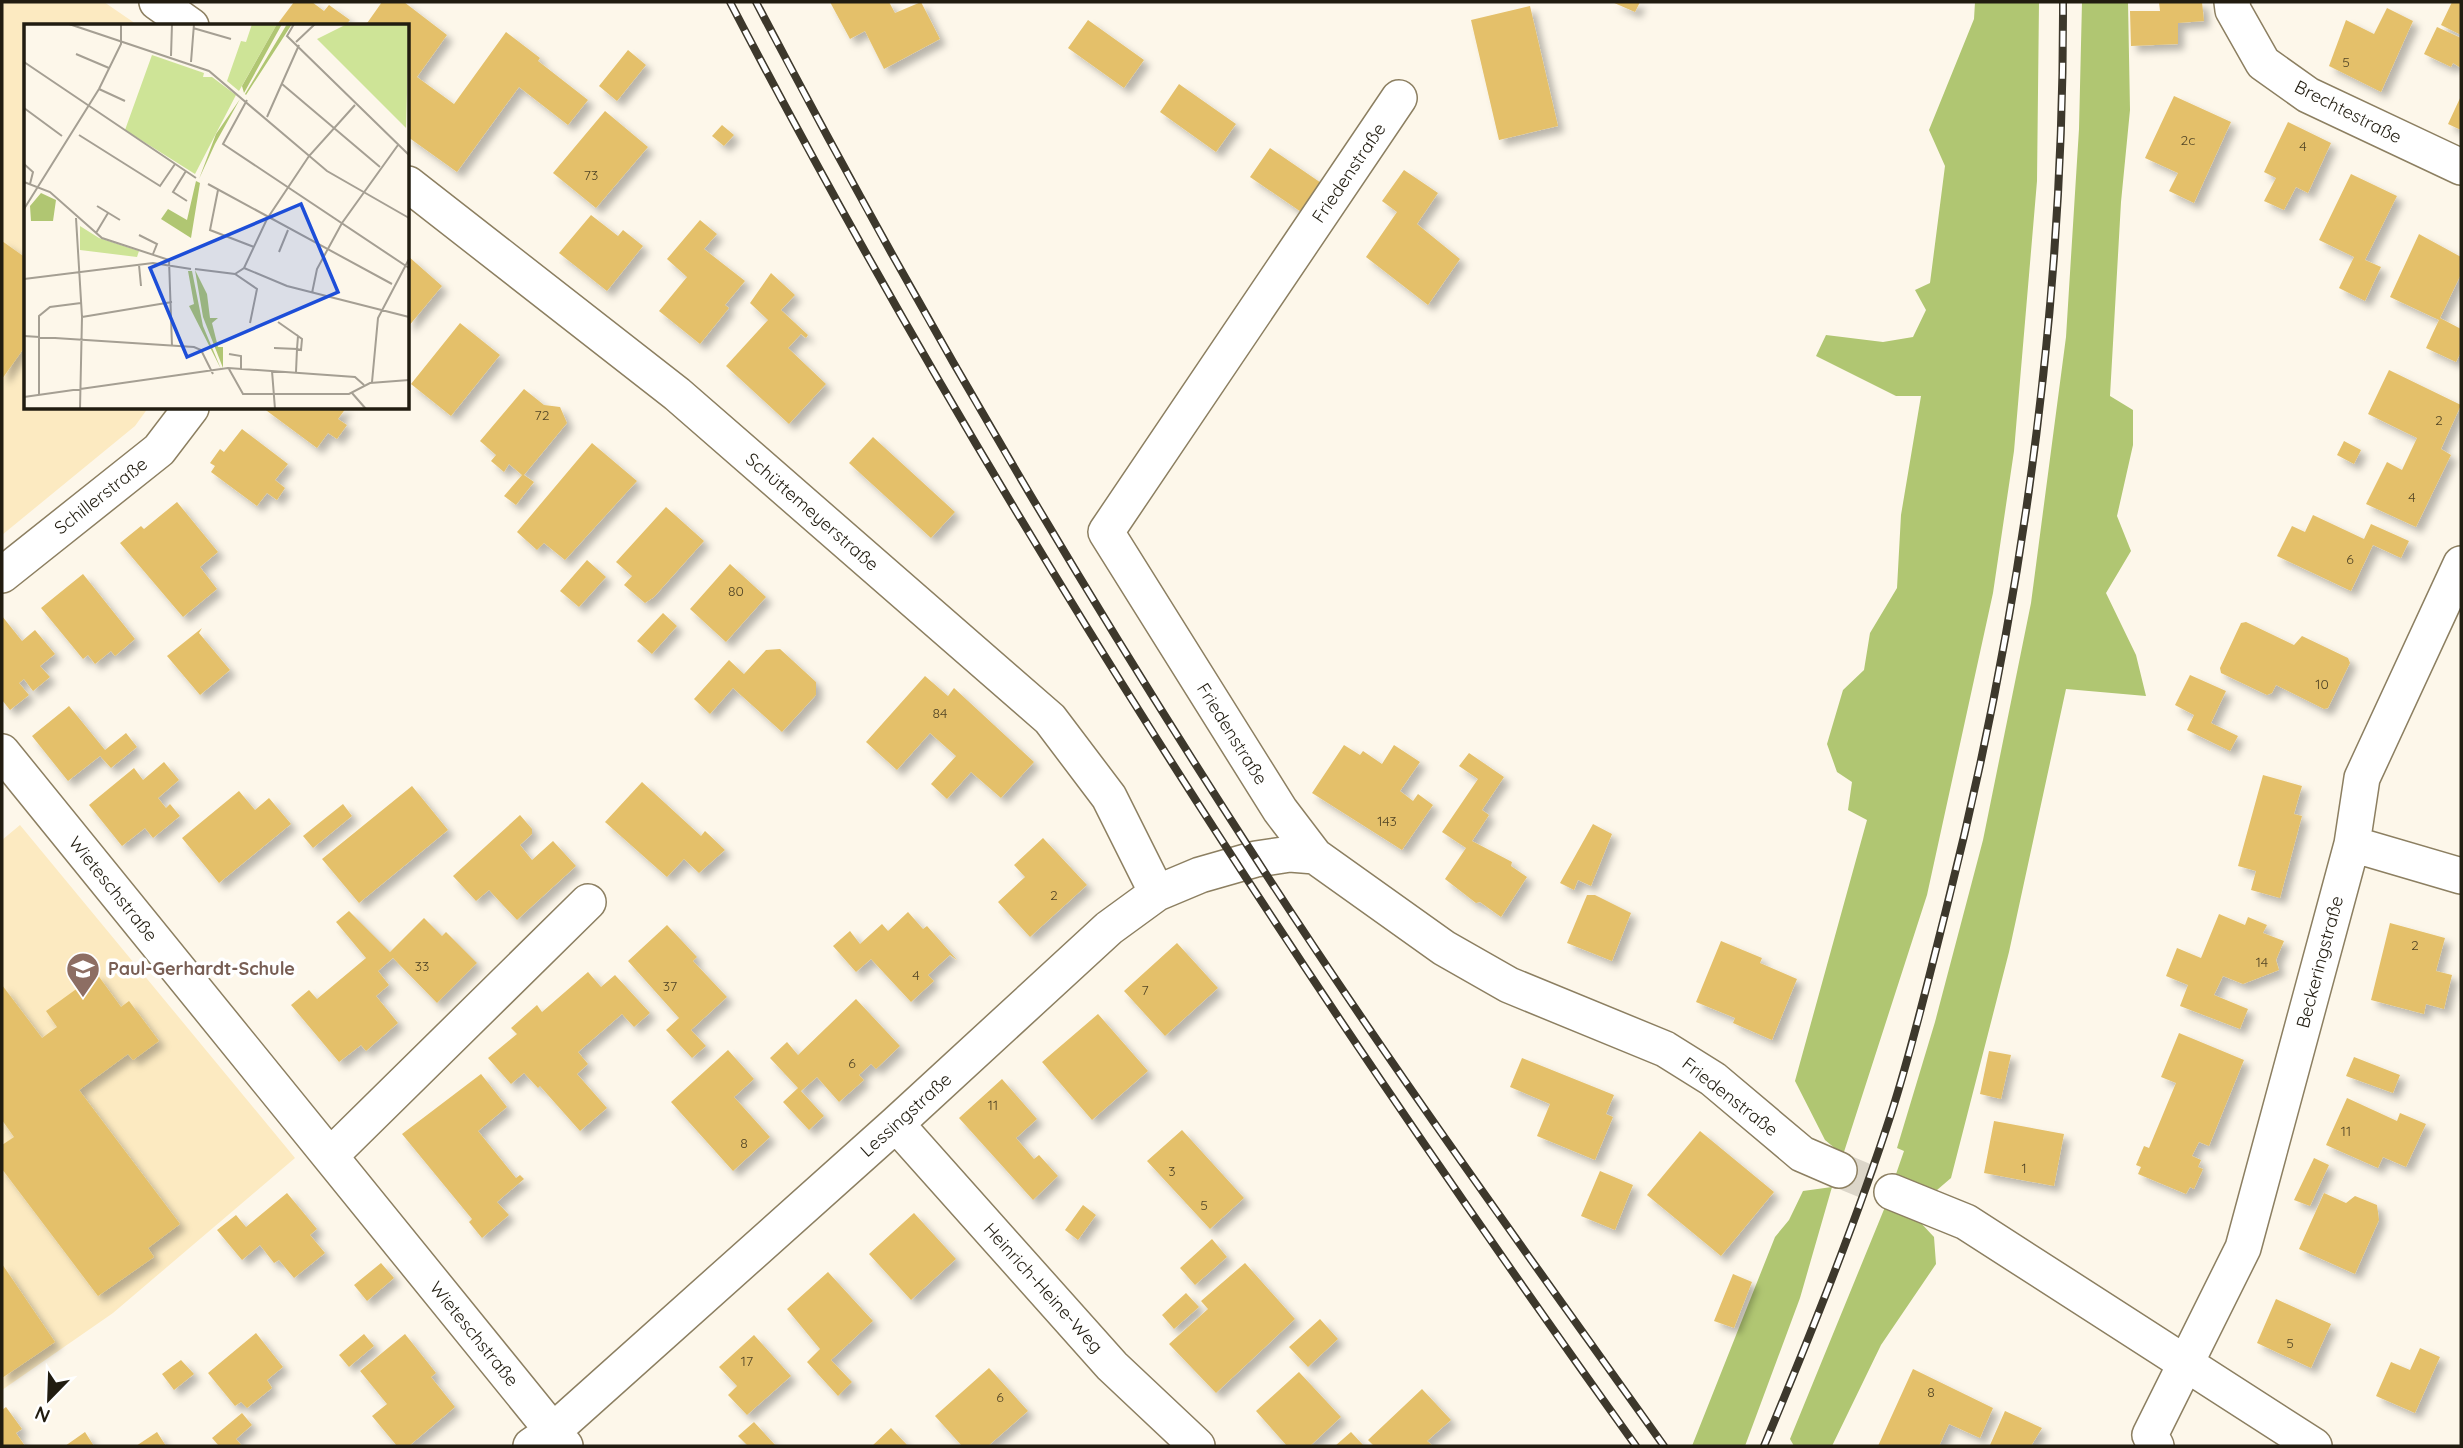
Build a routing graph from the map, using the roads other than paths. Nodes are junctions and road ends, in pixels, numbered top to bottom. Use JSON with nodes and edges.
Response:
{"nodes":[{"id":1,"x":157,"y":2,"type":"edge"},
{"id":2,"x":2232,"y":2,"type":"edge"},
{"id":3,"x":188,"y":24,"type":"edge"},
{"id":4,"x":1399,"y":98,"type":"dead end"},
{"id":5,"x":2461,"y":167,"type":"edge"},
{"id":6,"x":410,"y":186,"type":"edge"},
{"id":7,"x":189,"y":410,"type":"edge"},
{"id":8,"x":2461,"y":564,"type":"edge"},
{"id":9,"x":2,"y":575,"type":"edge"},
{"id":10,"x":2,"y":752,"type":"edge"},
{"id":11,"x":2352,"y":844,"type":"junction"},
{"id":12,"x":1315,"y":856,"type":"junction"},
{"id":13,"x":2461,"y":876,"type":"edge"},
{"id":14,"x":1157,"y":893,"type":"junction"},
{"id":15,"x":588,"y":902,"type":"dead end"},
{"id":16,"x":896,"y":1124,"type":"junction"},
{"id":17,"x":330,"y":1156,"type":"junction"},
{"id":18,"x":1839,"y":1170,"type":"tunnel mouth"},
{"id":19,"x":1892,"y":1192,"type":"tunnel mouth"},
{"id":20,"x":2185,"y":1362,"type":"junction"},
{"id":21,"x":550,"y":1441,"type":"edge"},
{"id":22,"x":1197,"y":1446,"type":"edge"},
{"id":23,"x":2156,"y":1446,"type":"edge"},
{"id":24,"x":2314,"y":1446,"type":"edge"}],
"edges":[{"from":1,"to":3,"type":"street"},
{"from":2,"to":5,"type":"street","name":"Brechtestraße"},
{"from":4,"to":12,"type":"street","name":"Friedenstraße"},
{"from":6,"to":14,"type":"street","name":"Schüttemeyerstraße"},
{"from":7,"to":9,"type":"street","name":"Schillerstraße"},
{"from":8,"to":11,"type":"street","name":"Beckeringstraße"},
{"from":10,"to":17,"type":"street","name":"Wieteschstraße"},
{"from":11,"to":13,"type":"street"},
{"from":11,"to":20,"type":"street","name":"Beckeringstraße"},
{"from":12,"to":14,"type":"street","name":"Lessingstraße"},
{"from":12,"to":18,"type":"street","name":"Friedenstraße"},
{"from":14,"to":16,"type":"street","name":"Lessingstraße"},
{"from":15,"to":17,"type":"street"},
{"from":16,"to":21,"type":"street","name":"Lessingstraße"},
{"from":16,"to":22,"type":"street","name":"Heinrich-Heine-Weg"},
{"from":17,"to":21,"type":"street","name":"Wieteschstraße"},
{"from":19,"to":20,"type":"street"},
{"from":20,"to":23,"type":"street","name":"Beckeringstraße"},
{"from":20,"to":24,"type":"street"}]}
